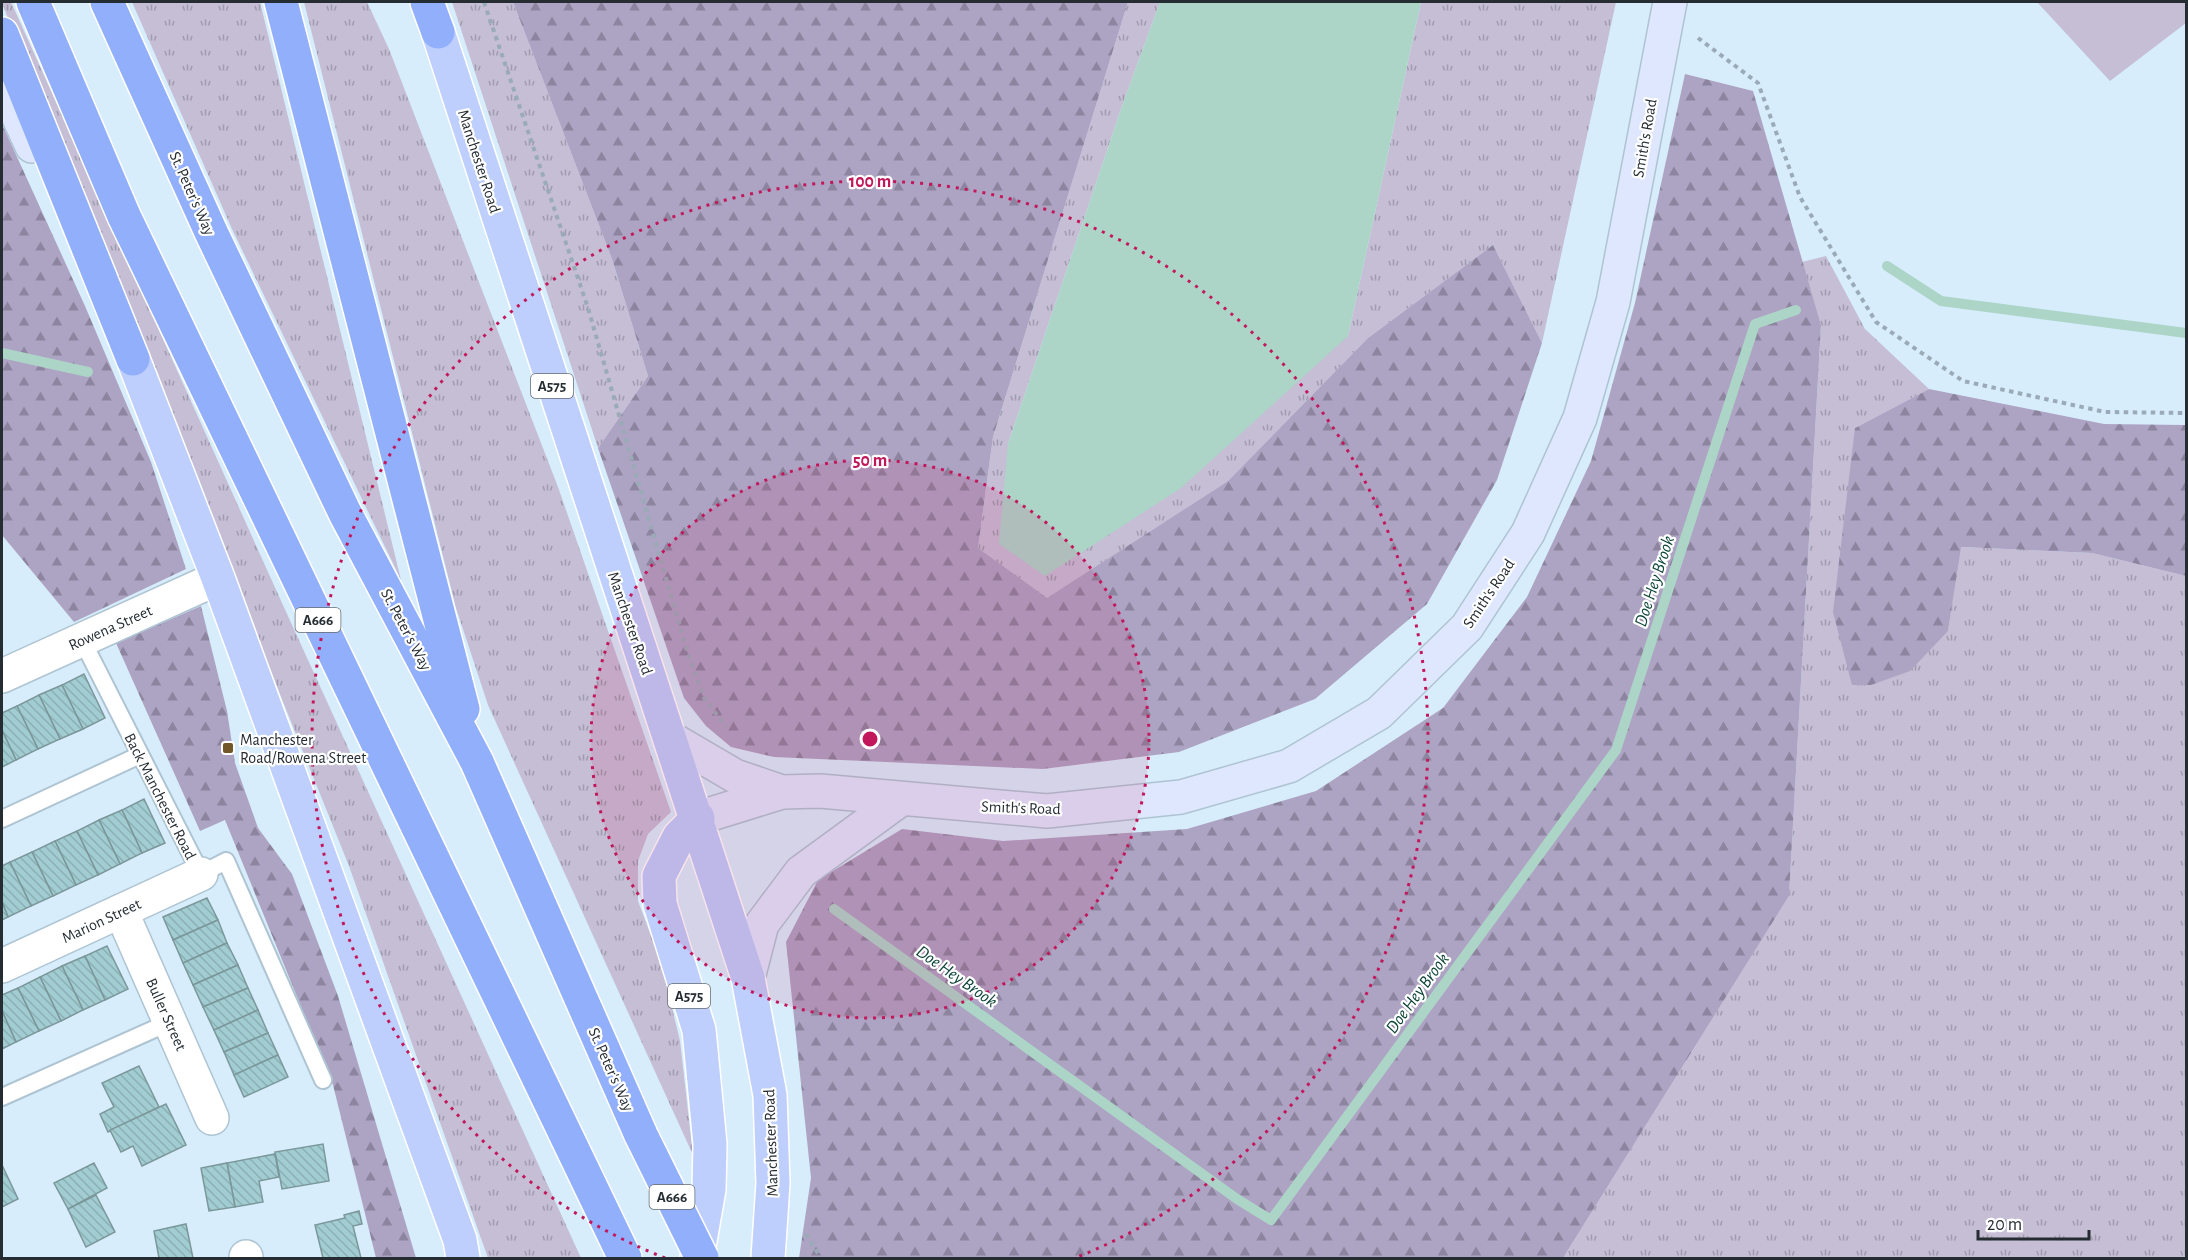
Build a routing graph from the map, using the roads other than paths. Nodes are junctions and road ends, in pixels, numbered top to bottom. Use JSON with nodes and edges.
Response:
{"nodes":[{"id":1,"x":33,"y":2,"type":"edge"},
{"id":2,"x":107,"y":2,"type":"edge"},
{"id":3,"x":281,"y":2,"type":"edge"},
{"id":4,"x":425,"y":2,"type":"edge"},
{"id":5,"x":1668,"y":8,"type":"edge"},
{"id":6,"x":438,"y":32,"type":"joint"},
{"id":7,"x":2,"y":34,"type":"edge"},
{"id":8,"x":2,"y":81,"type":"edge"},
{"id":9,"x":133,"y":359,"type":"junction"},
{"id":10,"x":218,"y":578,"type":"junction"},
{"id":11,"x":82,"y":640,"type":"junction"},
{"id":12,"x":2,"y":676,"type":"edge"},
{"id":13,"x":670,"y":738,"type":"junction"},
{"id":14,"x":140,"y":754,"type":"junction"},
{"id":15,"x":477,"y":762,"type":"junction"},
{"id":16,"x":782,"y":792,"type":"junction"},
{"id":17,"x":901,"y":799,"type":"junction"},
{"id":18,"x":698,"y":818,"type":"junction"},
{"id":19,"x":2,"y":819,"type":"edge"},
{"id":20,"x":201,"y":874,"type":"junction"},
{"id":21,"x":121,"y":911,"type":"junction"},
{"id":22,"x":2,"y":966,"type":"edge"},
{"id":23,"x":748,"y":978,"type":"junction"},
{"id":24,"x":170,"y":1022,"type":"junction"},
{"id":25,"x":323,"y":1080,"type":"dead end"},
{"id":26,"x":2,"y":1097,"type":"edge"},
{"id":27,"x":212,"y":1118,"type":"dead end"},
{"id":28,"x":619,"y":1246,"type":"edge"},
{"id":29,"x":463,"y":1258,"type":"edge"},
{"id":30,"x":697,"y":1258,"type":"edge"},
{"id":31,"x":702,"y":1258,"type":"edge"},
{"id":32,"x":768,"y":1258,"type":"edge"}],
"edges":[{"from":1,"to":28,"type":"highway","number":"A666"},
{"from":2,"to":15,"type":"highway","name":"St. Peter's Way","number":"A666"},
{"from":3,"to":15,"type":"highway"},
{"from":4,"to":6,"type":"highway"},
{"from":5,"to":17,"type":"street","name":"Smith's Road"},
{"from":6,"to":13,"type":"main road","name":"Manchester Road","number":"A575"},
{"from":7,"to":9,"type":"highway"},
{"from":8,"to":9,"type":"street"},
{"from":9,"to":10,"type":"main road"},
{"from":10,"to":11,"type":"street","name":"Rowena Street"},
{"from":10,"to":29,"type":"main road"},
{"from":11,"to":12,"type":"street","name":"Rowena Street"},
{"from":11,"to":14,"type":"lane","name":"Back Manchester Road"},
{"from":13,"to":16,"type":"street","name":"Smith's Road"},
{"from":13,"to":18,"type":"main road","name":"Manchester Road","number":"A575"},
{"from":14,"to":19,"type":"lane"},
{"from":14,"to":20,"type":"lane","name":"Back Manchester Road"},
{"from":15,"to":31,"type":"highway","name":"St. Peter's Way","number":"A666","bridge":true},
{"from":16,"to":17,"type":"street","name":"Smith's Road"},
{"from":16,"to":18,"type":"street","name":"Smith's Road"},
{"from":17,"to":23,"type":"street"},
{"from":18,"to":23,"type":"main road","name":"Manchester Road","number":"A575"},
{"from":18,"to":30,"type":"main road","number":"A575"},
{"from":20,"to":21,"type":"street","name":"Marion Street"},
{"from":20,"to":25,"type":"lane","name":"Back Manchester Road"},
{"from":21,"to":22,"type":"street","name":"Marion Street"},
{"from":21,"to":24,"type":"street","name":"Buller Street"},
{"from":23,"to":32,"type":"main road","name":"Manchester Road","number":"A575"},
{"from":24,"to":26,"type":"lane"},
{"from":24,"to":27,"type":"street","name":"Buller Street"}]}
